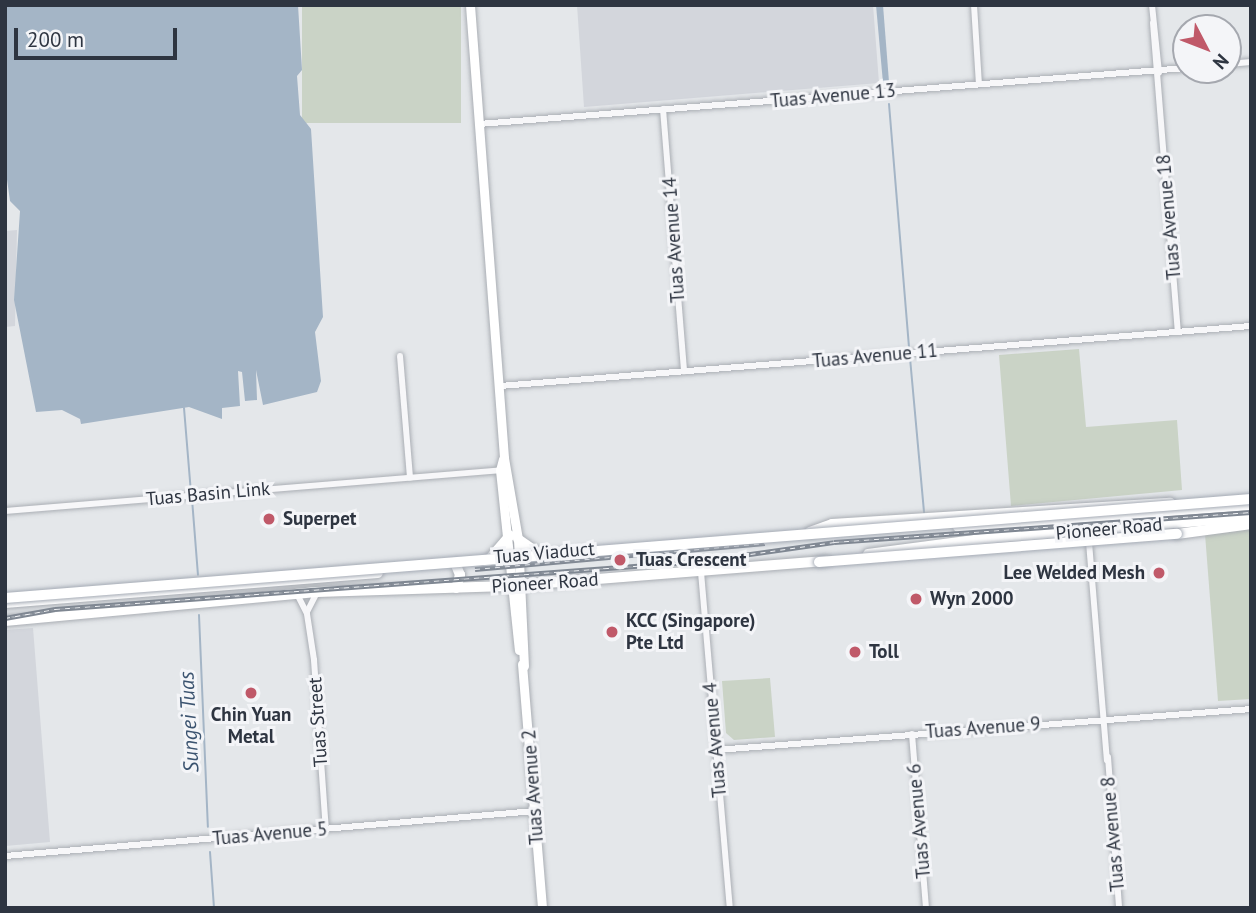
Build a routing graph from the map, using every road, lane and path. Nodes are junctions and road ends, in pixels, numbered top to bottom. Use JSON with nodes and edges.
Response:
{"nodes":[{"id":1,"x":470,"y":5,"type":"edge"},
{"id":2,"x":974,"y":5,"type":"edge"},
{"id":3,"x":1152,"y":5,"type":"edge"},
{"id":4,"x":1172,"y":69,"type":"edge"},
{"id":5,"x":1157,"y":70,"type":"junction"},
{"id":6,"x":979,"y":84,"type":"junction"},
{"id":7,"x":663,"y":109,"type":"junction"},
{"id":8,"x":479,"y":124,"type":"junction"},
{"id":9,"x":1251,"y":326,"type":"edge"},
{"id":10,"x":1178,"y":331,"type":"junction"},
{"id":11,"x":400,"y":356,"type":"dead end"},
{"id":12,"x":684,"y":371,"type":"junction"},
{"id":13,"x":500,"y":386,"type":"junction"},
{"id":14,"x":504,"y":469,"type":"junction"},
{"id":15,"x":410,"y":478,"type":"junction"},
{"id":16,"x":1251,"y":499,"type":"edge"},
{"id":17,"x":1251,"y":505,"type":"edge"},
{"id":18,"x":1218,"y":508,"type":"junction"},
{"id":19,"x":5,"y":511,"type":"edge"},
{"id":20,"x":1087,"y":517,"type":"junction"},
{"id":21,"x":1251,"y":517,"type":"edge"},
{"id":22,"x":1251,"y":524,"type":"edge"},
{"id":23,"x":1088,"y":530,"type":"junction"},
{"id":24,"x":809,"y":533,"type":"junction"},
{"id":25,"x":514,"y":538,"type":"junction"},
{"id":26,"x":542,"y":556,"type":"junction"},
{"id":27,"x":515,"y":559,"type":"junction"},
{"id":28,"x":487,"y":562,"type":"junction"},
{"id":29,"x":819,"y":562,"type":"junction"},
{"id":30,"x":456,"y":565,"type":"junction"},
{"id":31,"x":701,"y":572,"type":"junction"},
{"id":32,"x":517,"y":585,"type":"junction"},
{"id":33,"x":456,"y":588,"type":"junction"},
{"id":34,"x":317,"y":592,"type":"junction"},
{"id":35,"x":297,"y":594,"type":"junction"},
{"id":36,"x":5,"y":601,"type":"edge"},
{"id":37,"x":307,"y":614,"type":"junction"},
{"id":38,"x":5,"y":621,"type":"edge"},
{"id":39,"x":1251,"y":709,"type":"edge"},
{"id":40,"x":1105,"y":720,"type":"junction"},
{"id":41,"x":912,"y":734,"type":"junction"},
{"id":42,"x":716,"y":750,"type":"junction"},
{"id":43,"x":535,"y":811,"type":"junction"},
{"id":44,"x":326,"y":830,"type":"junction"},
{"id":45,"x":5,"y":856,"type":"edge"},
{"id":46,"x":542,"y":908,"type":"edge"},
{"id":47,"x":730,"y":908,"type":"edge"},
{"id":48,"x":926,"y":908,"type":"edge"},
{"id":49,"x":1119,"y":908,"type":"edge"}],
"edges":[{"from":1,"to":8,"type":"street"},
{"from":2,"to":6,"type":"street"},
{"from":3,"to":5,"type":"street","name":"Tuas Avenue 18"},
{"from":4,"to":5,"type":"street","name":"Tuas Avenue 13"},
{"from":5,"to":6,"type":"street","name":"Tuas Avenue 13"},
{"from":5,"to":10,"type":"street","name":"Tuas Avenue 18"},
{"from":6,"to":7,"type":"street","name":"Tuas Avenue 13"},
{"from":7,"to":8,"type":"street","name":"Tuas Avenue 13"},
{"from":7,"to":12,"type":"street","name":"Tuas Avenue 14"},
{"from":8,"to":13,"type":"street"},
{"from":9,"to":10,"type":"street","name":"Tuas Avenue 11"},
{"from":10,"to":12,"type":"street","name":"Tuas Avenue 11"},
{"from":11,"to":15,"type":"street"},
{"from":12,"to":13,"type":"street","name":"Tuas Avenue 11"},
{"from":13,"to":14,"type":"street"},
{"from":14,"to":15,"type":"street","name":"Tuas Basin Link"},
{"from":14,"to":25,"type":"street"},
{"from":15,"to":19,"type":"street","name":"Tuas Basin Link"},
{"from":16,"to":24,"type":"main road","name":"Tuas Viaduct","bridge":true},
{"from":17,"to":18,"type":"main road","name":"Pioneer Road"},
{"from":18,"to":20,"type":"main road","name":"Pioneer Road"},
{"from":18,"to":24,"type":"main road"},
{"from":20,"to":23,"type":"street","name":"Tuas Avenue 8"},
{"from":20,"to":26,"type":"main road","name":"Pioneer Road"},
{"from":21,"to":23,"type":"main road","name":"Pioneer Road"},
{"from":22,"to":29,"type":"main road","bridge":true},
{"from":23,"to":29,"type":"main road","name":"Pioneer Road"},
{"from":23,"to":40,"type":"street","name":"Tuas Avenue 8"},
{"from":24,"to":36,"type":"main road","name":"Tuas Viaduct","bridge":true},
{"from":25,"to":26,"type":"main road"},
{"from":25,"to":27,"type":"street"},
{"from":25,"to":28,"type":"main road"},
{"from":26,"to":27,"type":"main road","name":"Pioneer Road"},
{"from":27,"to":28,"type":"main road","name":"Pioneer Road"},
{"from":27,"to":32,"type":"street"},
{"from":28,"to":30,"type":"main road","name":"Pioneer Road"},
{"from":29,"to":31,"type":"main road","name":"Pioneer Road"},
{"from":30,"to":33,"type":"main road"},
{"from":30,"to":36,"type":"main road","name":"Pioneer Road"},
{"from":31,"to":32,"type":"main road","name":"Pioneer Road"},
{"from":31,"to":42,"type":"street","name":"Tuas Avenue 4"},
{"from":32,"to":33,"type":"main road","name":"Pioneer Road"},
{"from":32,"to":43,"type":"street","name":"Tuas Avenue 2"},
{"from":33,"to":34,"type":"main road","name":"Pioneer Road"},
{"from":34,"to":35,"type":"main road","name":"Pioneer Road"},
{"from":34,"to":37,"type":"street","name":"Tuas Street"},
{"from":35,"to":37,"type":"street","name":"Tuas Street"},
{"from":35,"to":38,"type":"main road","name":"Pioneer Road"},
{"from":37,"to":44,"type":"street","name":"Tuas Street"},
{"from":39,"to":40,"type":"street","name":"Tuas Avenue 9"},
{"from":40,"to":41,"type":"street","name":"Tuas Avenue 9"},
{"from":40,"to":49,"type":"street","name":"Tuas Avenue 8"},
{"from":41,"to":42,"type":"street","name":"Tuas Avenue 9"},
{"from":41,"to":48,"type":"street","name":"Tuas Avenue 6"},
{"from":42,"to":47,"type":"street","name":"Tuas Avenue 4"},
{"from":43,"to":44,"type":"street","name":"Tuas Avenue 5"},
{"from":43,"to":46,"type":"street","name":"Tuas Avenue 2"},
{"from":44,"to":45,"type":"street","name":"Tuas Avenue 5"}]}
